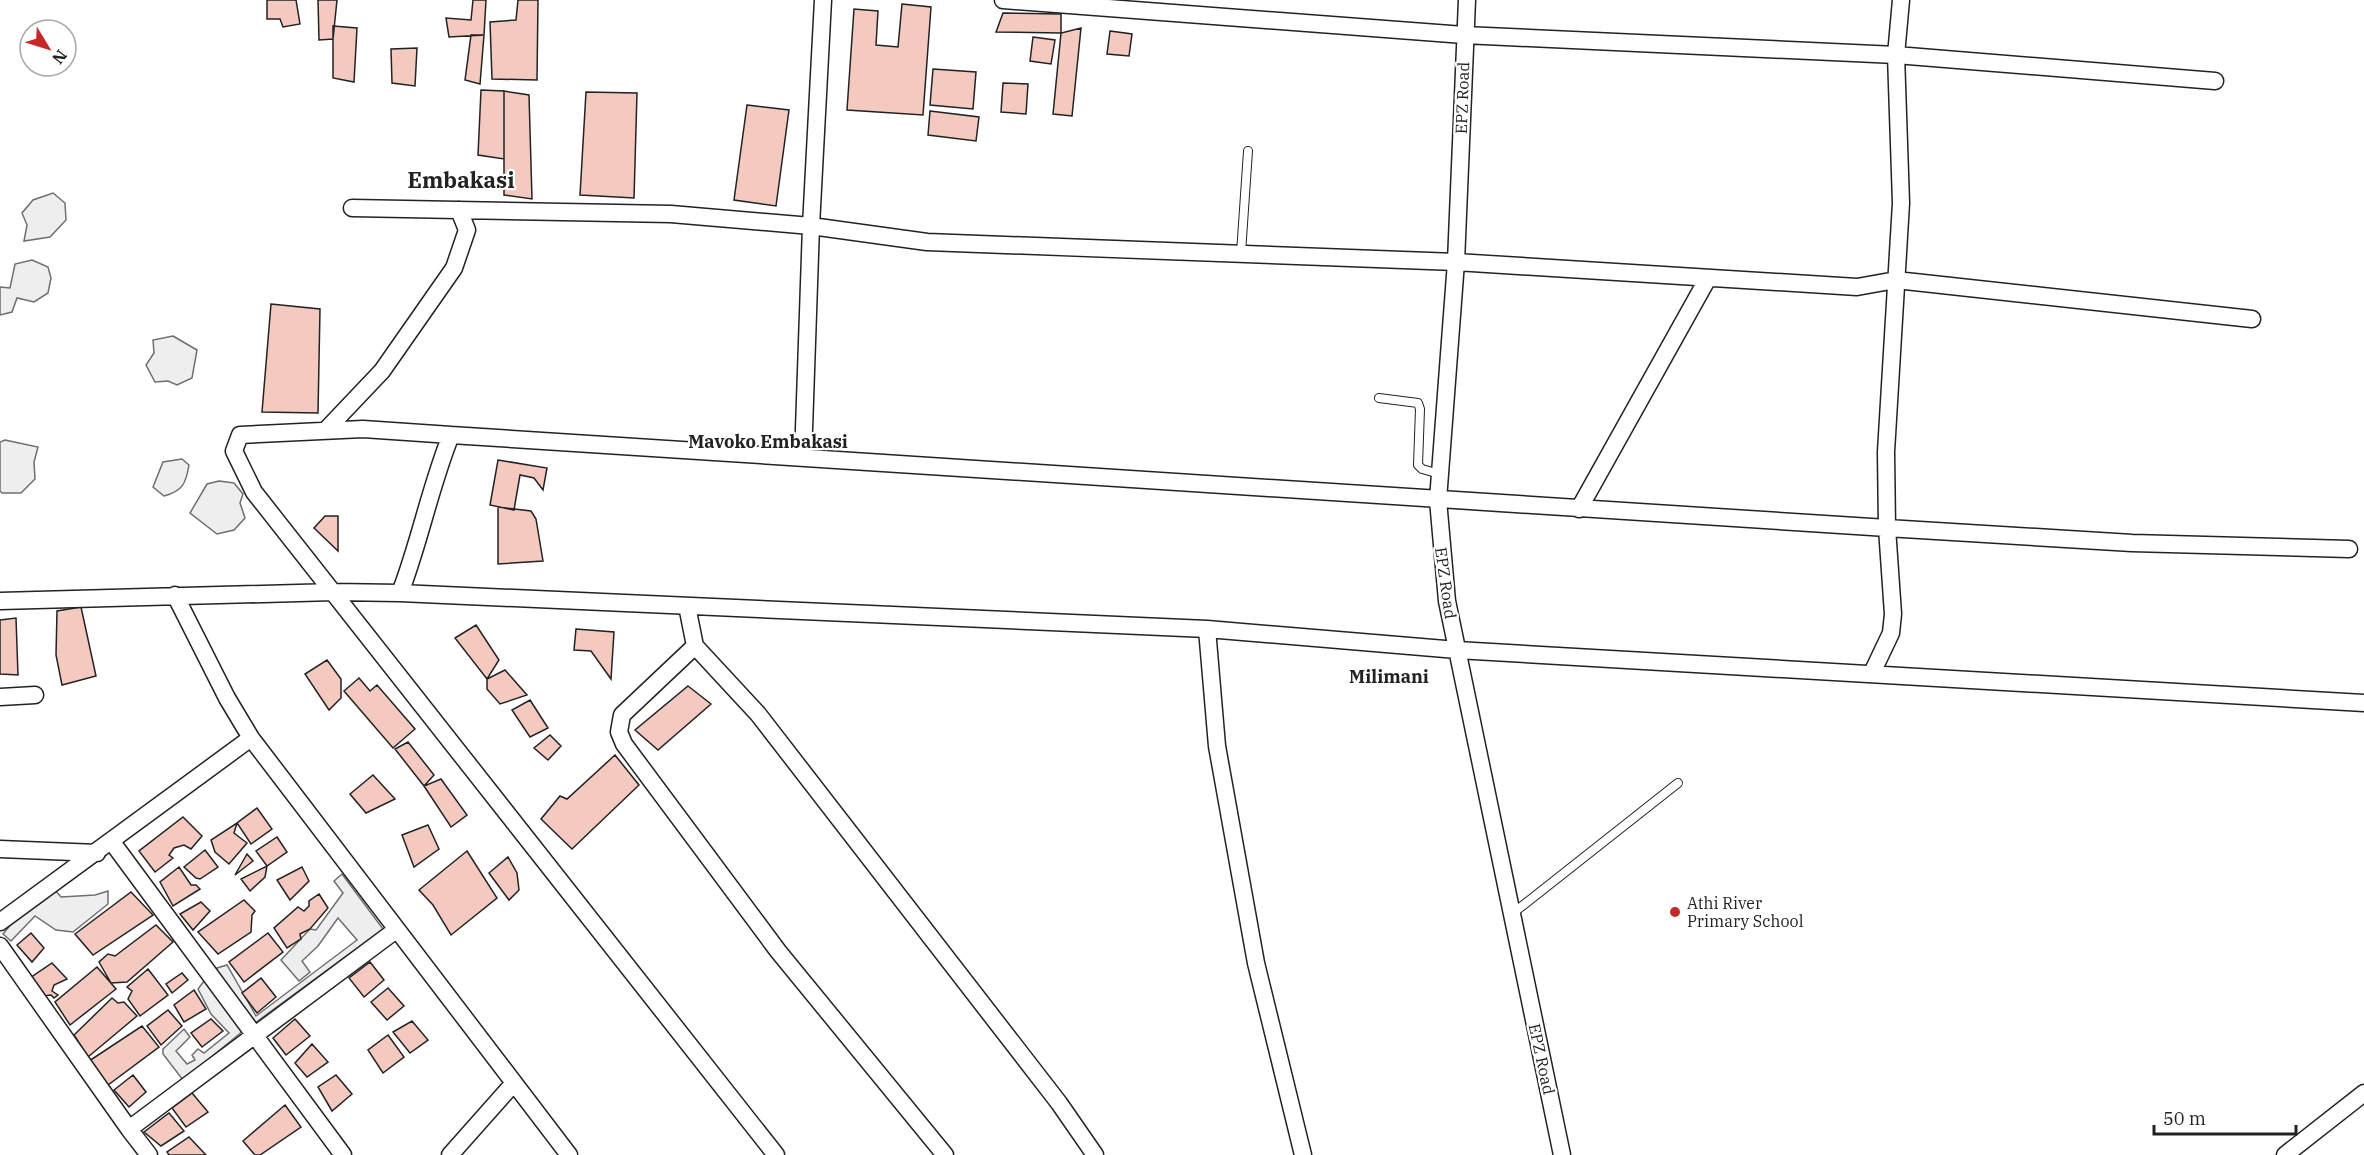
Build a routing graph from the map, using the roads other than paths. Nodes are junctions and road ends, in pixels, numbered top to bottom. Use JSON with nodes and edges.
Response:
{"nodes":[{"id":1,"x":824,"y":0,"type":"edge"},
{"id":2,"x":1003,"y":0,"type":"edge"},
{"id":3,"x":1467,"y":0,"type":"edge"},
{"id":4,"x":1901,"y":0,"type":"edge"},
{"id":5,"x":1464,"y":35,"type":"junction"},
{"id":6,"x":1896,"y":55,"type":"junction"},
{"id":7,"x":2215,"y":81,"type":"dead end"},
{"id":8,"x":1248,"y":151,"type":"dead end"},
{"id":9,"x":352,"y":208,"type":"dead end"},
{"id":10,"x":459,"y":210,"type":"junction"},
{"id":11,"x":811,"y":226,"type":"junction"},
{"id":12,"x":1241,"y":253,"type":"junction"},
{"id":13,"x":1456,"y":262,"type":"junction"},
{"id":14,"x":1708,"y":278,"type":"junction"},
{"id":15,"x":1896,"y":280,"type":"junction"},
{"id":16,"x":2252,"y":319,"type":"dead end"},
{"id":17,"x":1379,"y":398,"type":"dead end"},
{"id":18,"x":326,"y":430,"type":"junction"},
{"id":19,"x":451,"y":435,"type":"junction"},
{"id":20,"x":802,"y":458,"type":"junction"},
{"id":21,"x":1440,"y":474,"type":"junction"},
{"id":22,"x":1438,"y":500,"type":"junction"},
{"id":23,"x":1579,"y":509,"type":"junction"},
{"id":24,"x":1887,"y":528,"type":"junction"},
{"id":25,"x":2349,"y":549,"type":"dead end"},
{"id":26,"x":334,"y":592,"type":"junction"},
{"id":27,"x":400,"y":593,"type":"junction"},
{"id":28,"x":175,"y":595,"type":"junction"},
{"id":29,"x":0,"y":601,"type":"edge"},
{"id":30,"x":687,"y":606,"type":"junction"},
{"id":31,"x":1207,"y":629,"type":"junction"},
{"id":32,"x":695,"y":646,"type":"junction"},
{"id":33,"x":1457,"y":650,"type":"junction"},
{"id":34,"x":1872,"y":673,"type":"junction"},
{"id":35,"x":35,"y":695,"type":"dead end"},
{"id":36,"x":0,"y":697,"type":"edge"},
{"id":37,"x":2364,"y":703,"type":"edge"},
{"id":38,"x":251,"y":738,"type":"junction"},
{"id":39,"x":1678,"y":783,"type":"dead end"},
{"id":40,"x":112,"y":842,"type":"junction"},
{"id":41,"x":0,"y":849,"type":"edge"},
{"id":42,"x":97,"y":853,"type":"junction"},
{"id":43,"x":1512,"y":914,"type":"junction"},
{"id":44,"x":0,"y":922,"type":"edge"},
{"id":45,"x":396,"y":930,"type":"junction"},
{"id":46,"x":0,"y":946,"type":"edge"},
{"id":47,"x":255,"y":1036,"type":"junction"},
{"id":48,"x":513,"y":1084,"type":"junction"},
{"id":49,"x":2364,"y":1093,"type":"edge"},
{"id":50,"x":129,"y":1129,"type":"junction"},
{"id":51,"x":149,"y":1155,"type":"edge"},
{"id":52,"x":343,"y":1155,"type":"edge"},
{"id":53,"x":450,"y":1155,"type":"edge"},
{"id":54,"x":569,"y":1155,"type":"edge"},
{"id":55,"x":776,"y":1155,"type":"edge"},
{"id":56,"x":945,"y":1155,"type":"edge"},
{"id":57,"x":1095,"y":1155,"type":"edge"},
{"id":58,"x":1303,"y":1155,"type":"edge"},
{"id":59,"x":1562,"y":1155,"type":"edge"},
{"id":60,"x":2284,"y":1155,"type":"edge"}],
"edges":[{"from":1,"to":11,"type":"street"},
{"from":2,"to":5,"type":"street"},
{"from":3,"to":5,"type":"street","name":"EPZ Road"},
{"from":4,"to":6,"type":"street"},
{"from":5,"to":6,"type":"street"},
{"from":5,"to":13,"type":"street","name":"EPZ Road"},
{"from":6,"to":7,"type":"street"},
{"from":6,"to":15,"type":"street"},
{"from":8,"to":12,"type":"lane"},
{"from":9,"to":10,"type":"street"},
{"from":10,"to":11,"type":"street"},
{"from":10,"to":18,"type":"street"},
{"from":11,"to":12,"type":"street"},
{"from":11,"to":20,"type":"street"},
{"from":12,"to":13,"type":"street"},
{"from":13,"to":14,"type":"street"},
{"from":13,"to":21,"type":"street","name":"EPZ Road"},
{"from":14,"to":15,"type":"street"},
{"from":14,"to":23,"type":"street"},
{"from":15,"to":16,"type":"street"},
{"from":15,"to":24,"type":"street"},
{"from":17,"to":21,"type":"lane"},
{"from":18,"to":19,"type":"street"},
{"from":18,"to":26,"type":"street"},
{"from":19,"to":20,"type":"street"},
{"from":19,"to":27,"type":"street"},
{"from":20,"to":22,"type":"street"},
{"from":21,"to":22,"type":"street","name":"EPZ Road"},
{"from":22,"to":23,"type":"street"},
{"from":22,"to":33,"type":"street","name":"EPZ Road"},
{"from":23,"to":24,"type":"street"},
{"from":24,"to":25,"type":"street"},
{"from":24,"to":34,"type":"street"},
{"from":26,"to":27,"type":"street"},
{"from":26,"to":28,"type":"street"},
{"from":26,"to":55,"type":"street"},
{"from":27,"to":30,"type":"street"},
{"from":28,"to":29,"type":"street"},
{"from":28,"to":38,"type":"street"},
{"from":30,"to":31,"type":"street"},
{"from":30,"to":32,"type":"street"},
{"from":31,"to":33,"type":"street"},
{"from":31,"to":58,"type":"street"},
{"from":32,"to":56,"type":"street"},
{"from":32,"to":57,"type":"street"},
{"from":33,"to":34,"type":"street"},
{"from":33,"to":43,"type":"street","name":"EPZ Road"},
{"from":34,"to":37,"type":"street"},
{"from":35,"to":36,"type":"street"},
{"from":38,"to":40,"type":"street"},
{"from":38,"to":45,"type":"street"},
{"from":39,"to":43,"type":"lane"},
{"from":40,"to":42,"type":"street"},
{"from":40,"to":47,"type":"street"},
{"from":41,"to":42,"type":"street"},
{"from":42,"to":44,"type":"street"},
{"from":43,"to":59,"type":"street","name":"EPZ Road"},
{"from":45,"to":47,"type":"street"},
{"from":45,"to":48,"type":"street"},
{"from":46,"to":50,"type":"street"},
{"from":47,"to":50,"type":"street"},
{"from":47,"to":52,"type":"street"},
{"from":48,"to":53,"type":"street"},
{"from":48,"to":54,"type":"street"},
{"from":49,"to":60,"type":"street"},
{"from":50,"to":51,"type":"street"}]}
